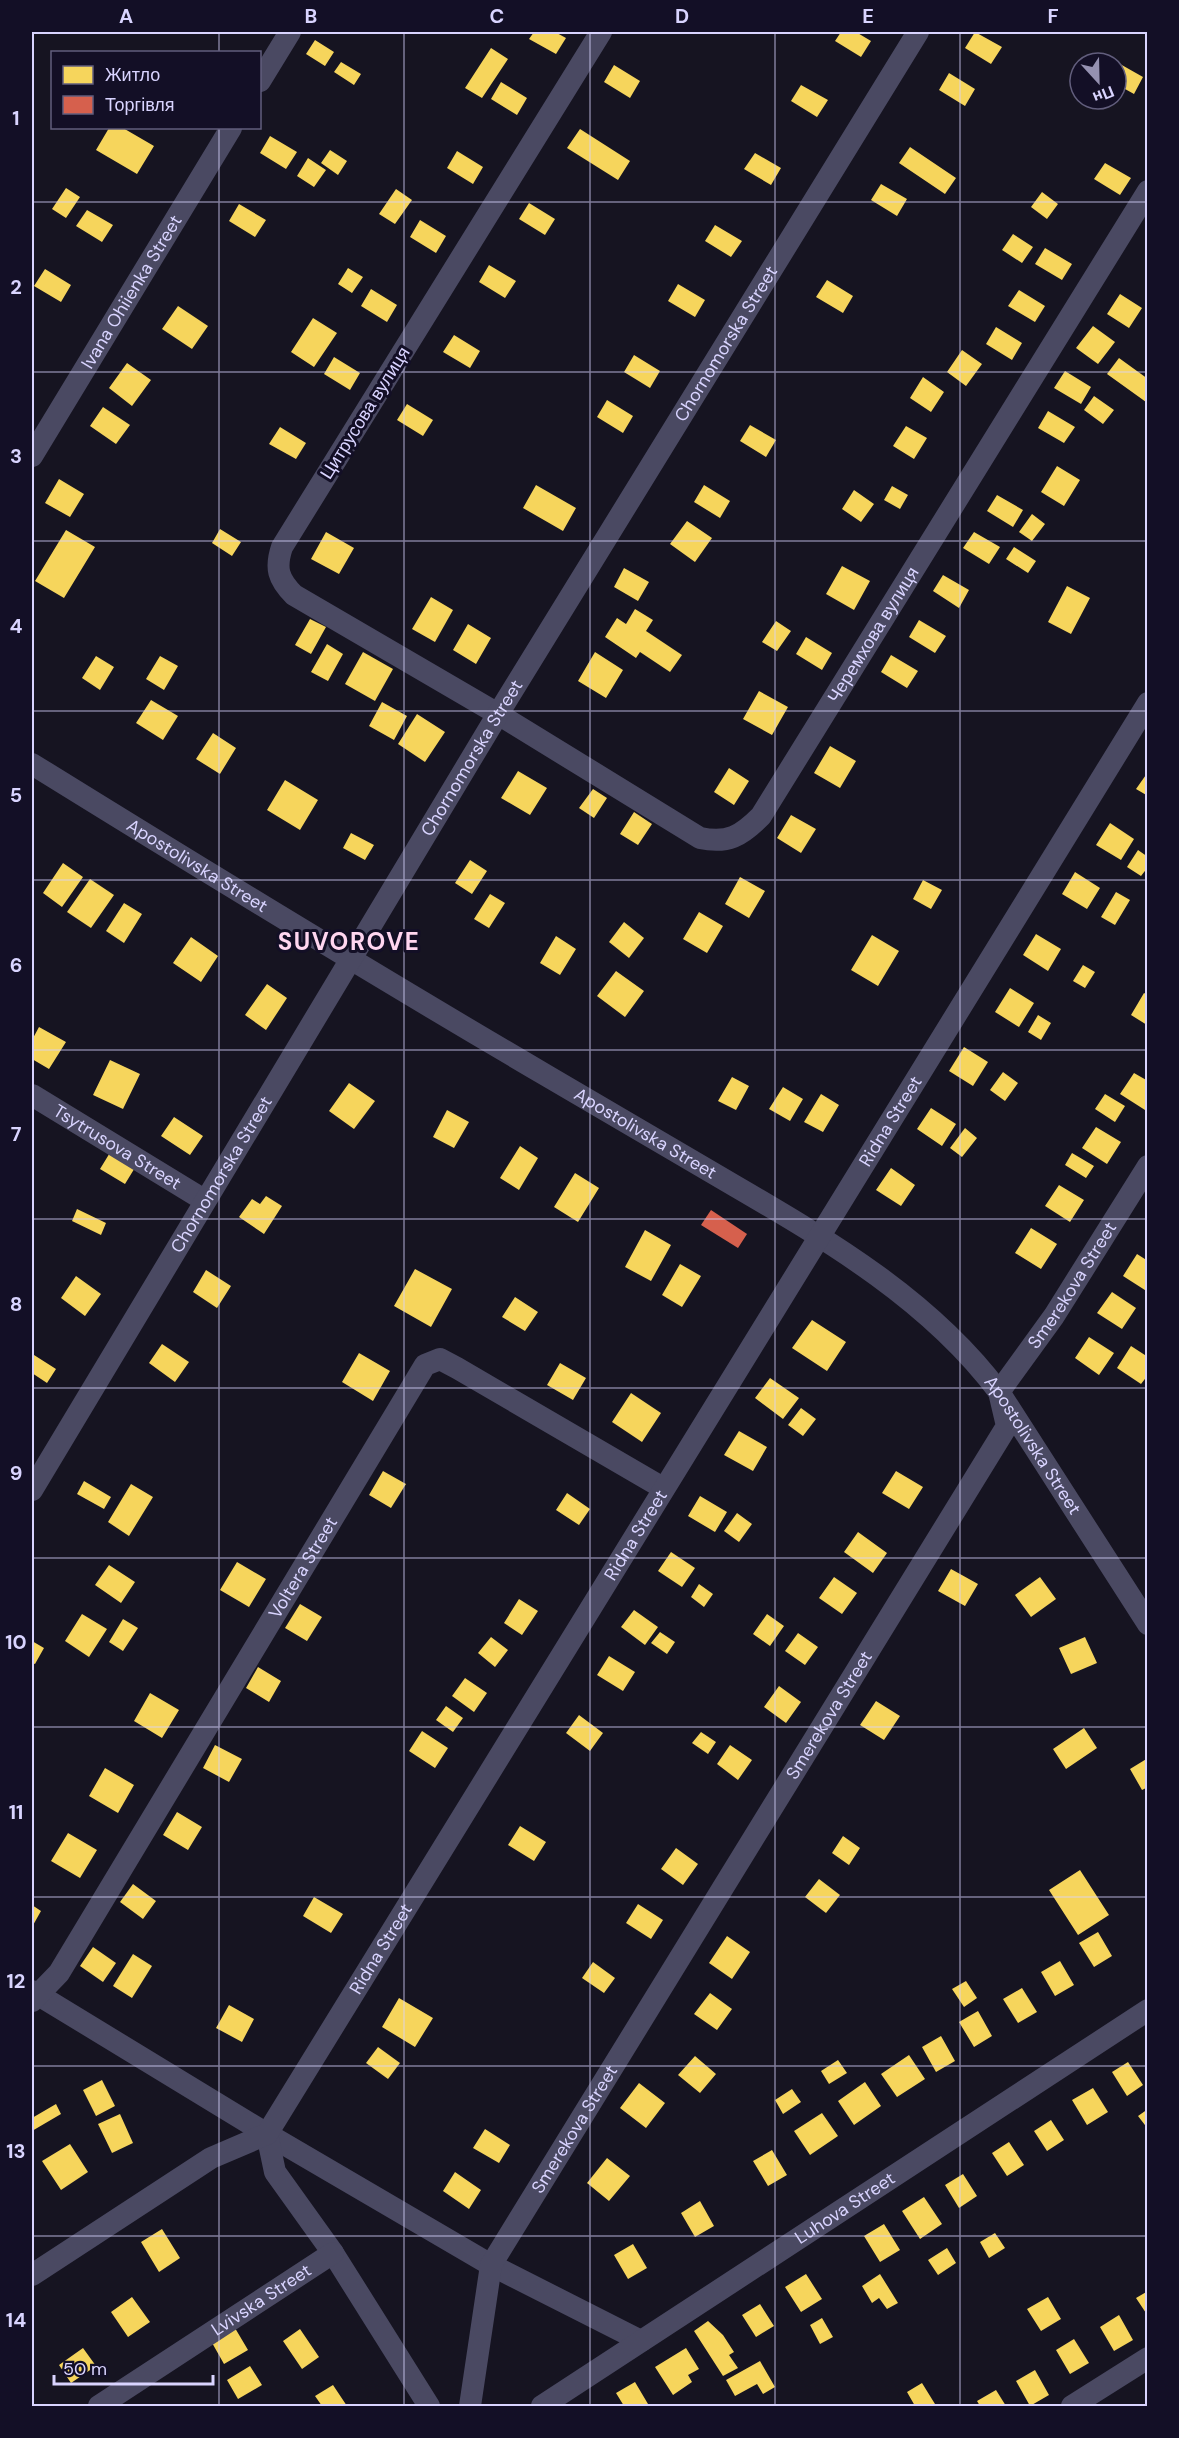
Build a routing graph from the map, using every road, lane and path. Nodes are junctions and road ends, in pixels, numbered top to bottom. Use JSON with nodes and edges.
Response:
{"nodes":[{"id":1,"x":290,"y":32,"type":"edge"},
{"id":2,"x":601,"y":32,"type":"edge"},
{"id":3,"x":918,"y":32,"type":"edge"},
{"id":4,"x":261,"y":79,"type":"edge"},
{"id":5,"x":230,"y":129,"type":"edge"},
{"id":6,"x":1148,"y":191,"type":"edge"},
{"id":7,"x":38,"y":432,"type":"edge"},
{"id":8,"x":32,"y":456,"type":"edge"},
{"id":9,"x":1148,"y":703,"type":"edge"},
{"id":10,"x":498,"y":714,"type":"junction"},
{"id":11,"x":32,"y":764,"type":"edge"},
{"id":12,"x":350,"y":960,"type":"junction"},
{"id":13,"x":32,"y":1095,"type":"edge"},
{"id":14,"x":1148,"y":1166,"type":"edge"},
{"id":15,"x":204,"y":1200,"type":"junction"},
{"id":16,"x":818,"y":1235,"type":"junction"},
{"id":17,"x":999,"y":1392,"type":"junction"},
{"id":18,"x":663,"y":1488,"type":"junction"},
{"id":19,"x":32,"y":1490,"type":"edge"},
{"id":20,"x":1148,"y":1624,"type":"edge"},
{"id":21,"x":34,"y":1996,"type":"edge"},
{"id":22,"x":1148,"y":2010,"type":"edge"},
{"id":23,"x":267,"y":2134,"type":"junction"},
{"id":24,"x":333,"y":2253,"type":"junction"},
{"id":25,"x":490,"y":2265,"type":"junction"},
{"id":26,"x":32,"y":2275,"type":"edge"},
{"id":27,"x":641,"y":2341,"type":"junction"},
{"id":28,"x":1148,"y":2358,"type":"edge"},
{"id":29,"x":99,"y":2406,"type":"edge"},
{"id":30,"x":429,"y":2406,"type":"edge"},
{"id":31,"x":470,"y":2406,"type":"edge"},
{"id":32,"x":542,"y":2406,"type":"edge"},
{"id":33,"x":1072,"y":2406,"type":"edge"}],
"edges":[{"from":1,"to":4,"type":"street"},
{"from":2,"to":10,"type":"street","name":"Цитрусова вулиця"},
{"from":3,"to":10,"type":"street","name":"Chornomorska Street"},
{"from":5,"to":7,"type":"street","name":"Ivana Ohiienka Street"},
{"from":6,"to":10,"type":"street","name":"Черемхова вулиця"},
{"from":7,"to":8,"type":"street","name":"Ivana Ohiienka Street"},
{"from":9,"to":16,"type":"street","name":"Ridna Street"},
{"from":10,"to":12,"type":"street","name":"Chornomorska Street"},
{"from":11,"to":12,"type":"street","name":"Apostolivska Street"},
{"from":12,"to":15,"type":"street","name":"Chornomorska Street"},
{"from":12,"to":16,"type":"street","name":"Apostolivska Street"},
{"from":13,"to":15,"type":"street","name":"Tsytrusova Street"},
{"from":14,"to":17,"type":"street","name":"Smerekova Street"},
{"from":15,"to":19,"type":"street","name":"Chornomorska Street"},
{"from":16,"to":17,"type":"street","name":"Apostolivska Street"},
{"from":16,"to":18,"type":"street","name":"Ridna Street"},
{"from":17,"to":20,"type":"street","name":"Apostolivska Street"},
{"from":17,"to":25,"type":"street","name":"Smerekova Street"},
{"from":18,"to":21,"type":"street","name":"Voltera Street"},
{"from":18,"to":23,"type":"street","name":"Ridna Street"},
{"from":21,"to":23,"type":"street"},
{"from":22,"to":27,"type":"street","name":"Luhova Street"},
{"from":23,"to":24,"type":"street"},
{"from":23,"to":25,"type":"street"},
{"from":23,"to":26,"type":"street"},
{"from":24,"to":29,"type":"street","name":"Lvivska Street"},
{"from":24,"to":30,"type":"street"},
{"from":25,"to":27,"type":"street"},
{"from":25,"to":31,"type":"street"},
{"from":27,"to":32,"type":"street","name":"Luhova Street"},
{"from":28,"to":33,"type":"street"}]}
